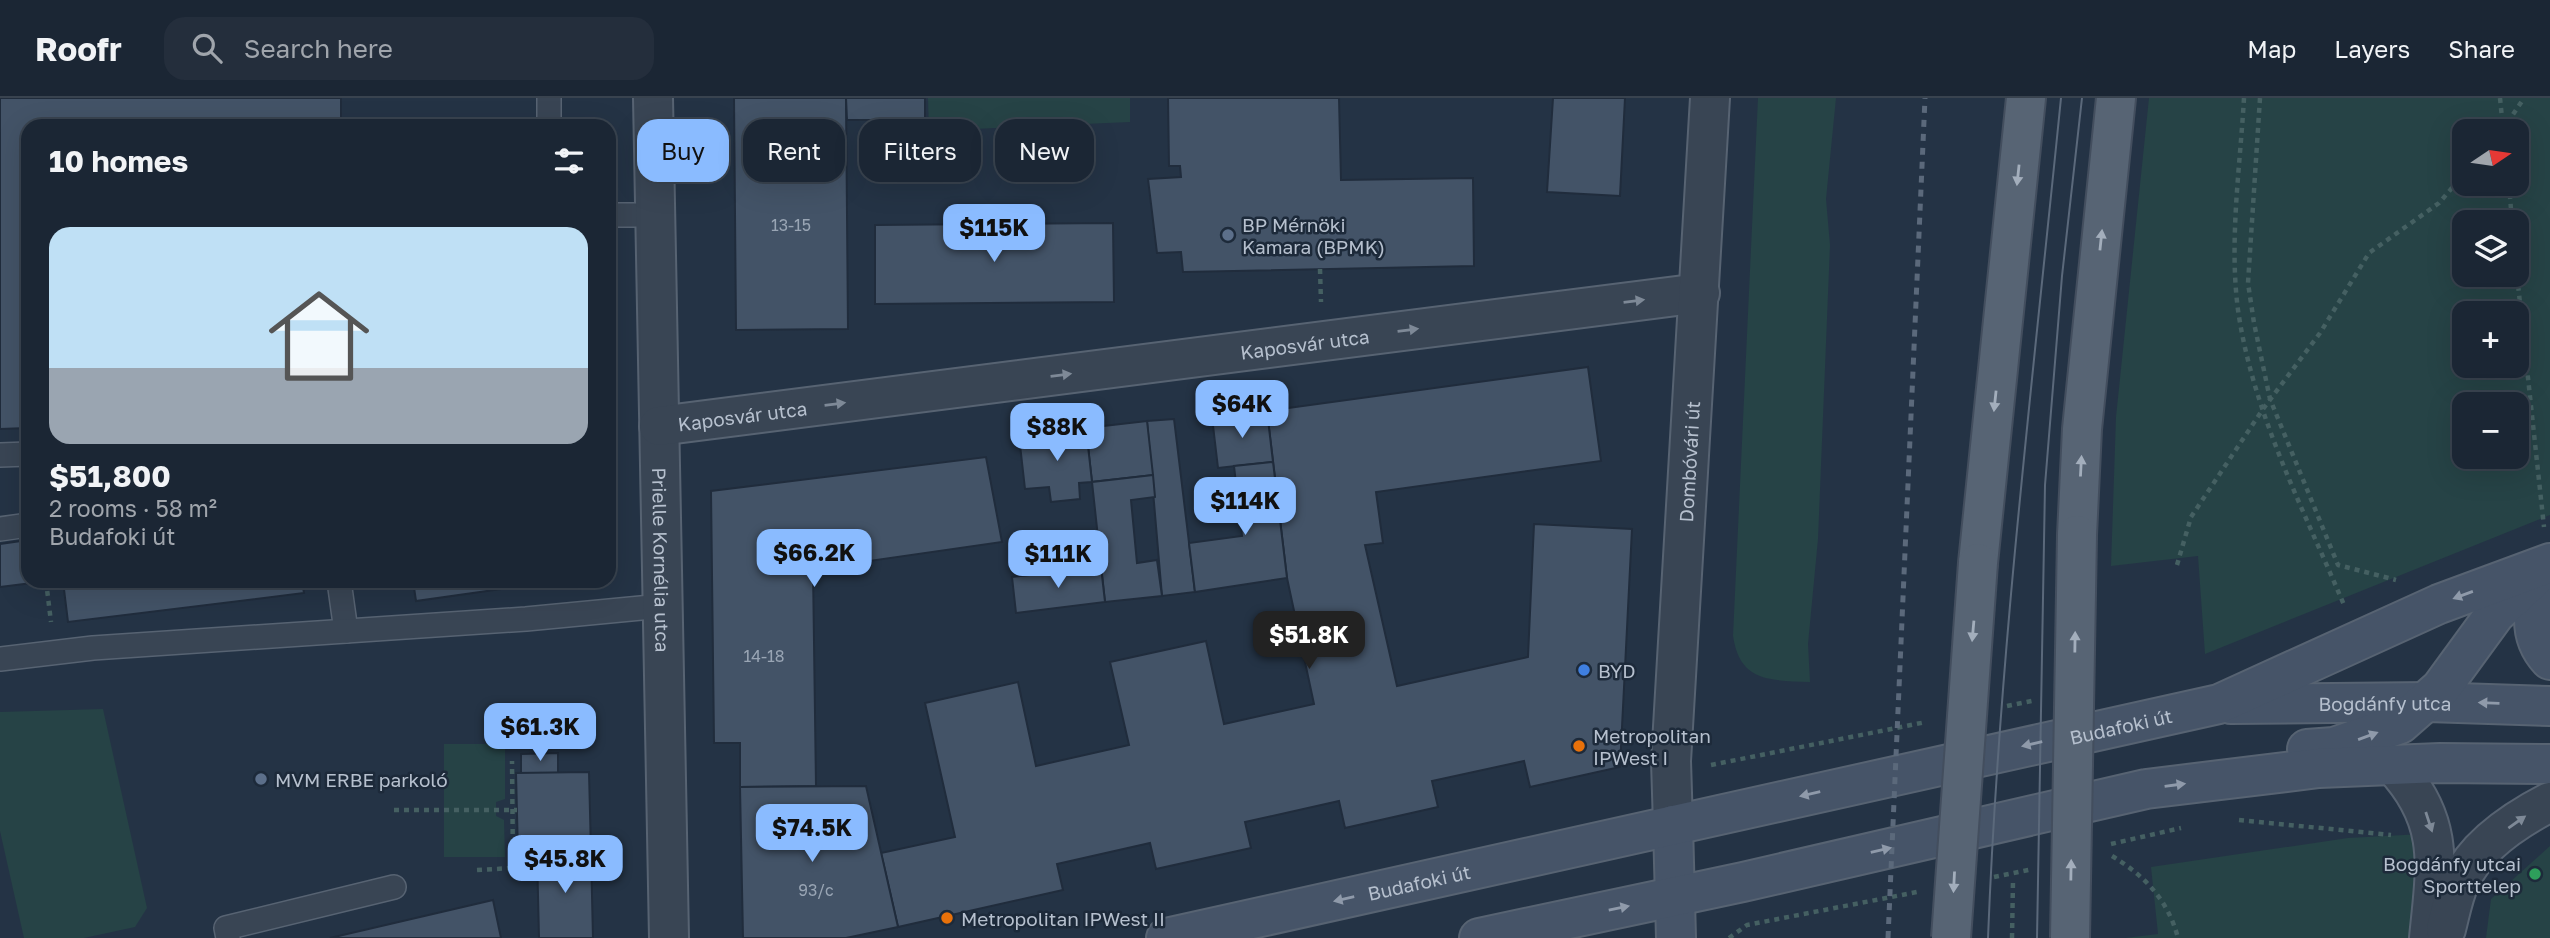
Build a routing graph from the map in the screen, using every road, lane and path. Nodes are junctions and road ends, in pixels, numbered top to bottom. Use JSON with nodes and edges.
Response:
{"nodes":[{"id":1,"x":549,"y":98,"type":"edge"},
{"id":2,"x":653,"y":98,"type":"edge"},
{"id":3,"x":1710,"y":98,"type":"edge"},
{"id":4,"x":2026,"y":98,"type":"edge"},
{"id":5,"x":2116,"y":98,"type":"edge"},
{"id":6,"x":2244,"y":98,"type":"edge"},
{"id":7,"x":2260,"y":98,"type":"edge"},
{"id":8,"x":2500,"y":98,"type":"edge"},
{"id":9,"x":2524,"y":98,"type":"edge"},
{"id":10,"x":549,"y":119,"type":"edge"},
{"id":11,"x":2502,"y":119,"type":"edge"},
{"id":12,"x":2511,"y":119,"type":"edge"},
{"id":13,"x":2452,"y":188,"type":"edge"},
{"id":14,"x":616,"y":215,"type":"edge"},
{"id":15,"x":656,"y":215,"type":"junction"},
{"id":16,"x":1320,"y":269,"type":"dead end"},
{"id":17,"x":2518,"y":287,"type":"edge"},
{"id":18,"x":1700,"y":293,"type":"junction"},
{"id":19,"x":1321,"y":305,"type":"dead end"},
{"id":20,"x":2270,"y":399,"type":"junction"},
{"id":21,"x":2263,"y":410,"type":"junction"},
{"id":22,"x":659,"y":426,"type":"junction"},
{"id":23,"x":21,"y":454,"type":"edge"},
{"id":24,"x":0,"y":456,"type":"edge"},
{"id":25,"x":21,"y":526,"type":"edge"},
{"id":26,"x":0,"y":529,"type":"edge"},
{"id":27,"x":2548,"y":555,"type":"edge"},
{"id":28,"x":2177,"y":565,"type":"dead end"},
{"id":29,"x":2403,"y":582,"type":"dead end"},
{"id":30,"x":47,"y":588,"type":"edge"},
{"id":31,"x":340,"y":588,"type":"edge"},
{"id":32,"x":2344,"y":605,"type":"dead end"},
{"id":33,"x":662,"y":606,"type":"junction"},
{"id":34,"x":346,"y":631,"type":"junction"},
{"id":35,"x":55,"y":652,"type":"junction"},
{"id":36,"x":0,"y":659,"type":"edge"},
{"id":37,"x":2550,"y":660,"type":"edge"},
{"id":38,"x":2428,"y":702,"type":"junction"},
{"id":39,"x":2219,"y":704,"type":"junction"},
{"id":40,"x":2550,"y":706,"type":"edge"},
{"id":41,"x":512,"y":761,"type":"dead end"},
{"id":42,"x":2550,"y":764,"type":"edge"},
{"id":43,"x":2393,"y":765,"type":"junction"},
{"id":44,"x":2236,"y":776,"type":"junction"},
{"id":45,"x":2550,"y":802,"type":"edge"},
{"id":46,"x":394,"y":810,"type":"dead end"},
{"id":47,"x":515,"y":810,"type":"junction"},
{"id":48,"x":2227,"y":819,"type":"dead end"},
{"id":49,"x":1673,"y":825,"type":"junction"},
{"id":50,"x":2433,"y":839,"type":"junction"},
{"id":51,"x":2112,"y":856,"type":"dead end"},
{"id":52,"x":477,"y":870,"type":"dead end"},
{"id":53,"x":2013,"y":881,"type":"dead end"},
{"id":54,"x":394,"y":887,"type":"dead end"},
{"id":55,"x":1675,"y":896,"type":"junction"},
{"id":56,"x":1747,"y":925,"type":"dead end"},
{"id":57,"x":228,"y":938,"type":"edge"},
{"id":58,"x":669,"y":938,"type":"edge"},
{"id":59,"x":1166,"y":938,"type":"edge"},
{"id":60,"x":1479,"y":938,"type":"edge"},
{"id":61,"x":1676,"y":938,"type":"edge"},
{"id":62,"x":1729,"y":938,"type":"edge"},
{"id":63,"x":1951,"y":938,"type":"edge"},
{"id":64,"x":2012,"y":938,"type":"edge"},
{"id":65,"x":2070,"y":938,"type":"edge"},
{"id":66,"x":2178,"y":938,"type":"edge"},
{"id":67,"x":2429,"y":938,"type":"edge"},
{"id":68,"x":2444,"y":938,"type":"edge"}],
"edges":[{"from":1,"to":10,"type":"lane"},
{"from":2,"to":15,"type":"street","name":"Prielle Kornélia utca"},
{"from":3,"to":18,"type":"street","name":"Dombóvári út"},
{"from":4,"to":63,"type":"main road","one_way":true,"bridge":true},
{"from":65,"to":5,"type":"main road","one_way":true,"bridge":true},
{"from":6,"to":21,"type":"path"},
{"from":7,"to":20,"type":"path"},
{"from":8,"to":11,"type":"path"},
{"from":9,"to":12,"type":"path"},
{"from":13,"to":20,"type":"path"},
{"from":14,"to":15,"type":"lane"},
{"from":15,"to":22,"type":"street","name":"Prielle Kornélia utca"},
{"from":16,"to":19,"type":"path"},
{"from":17,"to":27,"type":"path"},
{"from":22,"to":18,"type":"street","name":"Kaposvár utca","one_way":true},
{"from":18,"to":49,"type":"street","name":"Dombóvári út"},
{"from":20,"to":21,"type":"path"},
{"from":20,"to":29,"type":"path"},
{"from":21,"to":28,"type":"path"},
{"from":21,"to":32,"type":"path"},
{"from":22,"to":33,"type":"street","name":"Prielle Kornélia utca"},
{"from":23,"to":24,"type":"lane"},
{"from":25,"to":26,"type":"lane"},
{"from":27,"to":37,"type":"main road"},
{"from":27,"to":38,"type":"main road"},
{"from":27,"to":39,"type":"main road","name":"Budafoki út","one_way":true},
{"from":30,"to":35,"type":"path"},
{"from":31,"to":34,"type":"lane"},
{"from":33,"to":34,"type":"lane"},
{"from":33,"to":58,"type":"street","name":"Prielle Kornélia utca"},
{"from":34,"to":35,"type":"lane"},
{"from":35,"to":36,"type":"lane"},
{"from":38,"to":39,"type":"main road","name":"Bogdánfy utca"},
{"from":40,"to":38,"type":"main road","name":"Bogdánfy utca","one_way":true},
{"from":44,"to":38,"type":"main road","one_way":true},
{"from":39,"to":49,"type":"main road","name":"Budafoki út","one_way":true},
{"from":41,"to":47,"type":"path"},
{"from":42,"to":43,"type":"main road"},
{"from":43,"to":44,"type":"main road"},
{"from":43,"to":50,"type":"street","one_way":true},
{"from":55,"to":44,"type":"main road","one_way":true},
{"from":68,"to":45,"type":"street","one_way":true},
{"from":46,"to":47,"type":"path"},
{"from":47,"to":52,"type":"path"},
{"from":48,"to":50,"type":"path"},
{"from":49,"to":55,"type":"main road"},
{"from":49,"to":59,"type":"main road","name":"Budafoki út","one_way":true},
{"from":50,"to":67,"type":"street"},
{"from":51,"to":66,"type":"path"},
{"from":53,"to":64,"type":"path"},
{"from":54,"to":57,"type":"lane"},
{"from":60,"to":55,"type":"main road","one_way":true},
{"from":55,"to":61,"type":"main road"},
{"from":56,"to":62,"type":"path"}]}
